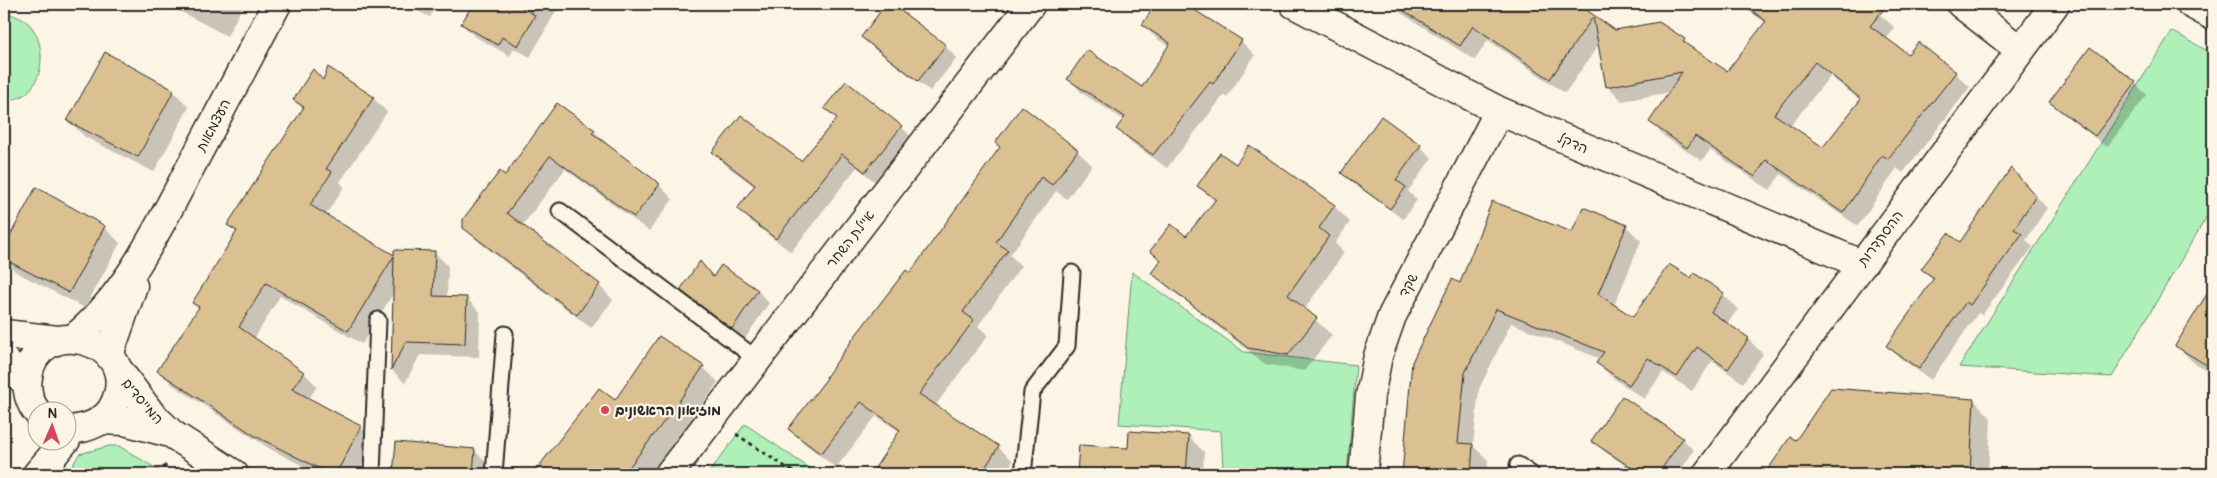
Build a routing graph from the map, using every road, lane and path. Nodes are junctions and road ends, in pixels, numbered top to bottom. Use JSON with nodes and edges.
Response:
{"nodes":[{"id":1,"x":278,"y":4,"type":"edge"},
{"id":2,"x":1031,"y":4,"type":"edge"},
{"id":3,"x":1294,"y":4,"type":"edge"},
{"id":4,"x":1961,"y":4,"type":"edge"},
{"id":5,"x":2055,"y":4,"type":"edge"},
{"id":6,"x":2191,"y":4,"type":"edge"},
{"id":7,"x":2213,"y":16,"type":"edge"},
{"id":8,"x":2020,"y":50,"type":"junction"},
{"id":9,"x":1499,"y":112,"type":"junction"},
{"id":10,"x":560,"y":211,"type":"dead end"},
{"id":11,"x":148,"y":247,"type":"junction"},
{"id":12,"x":1861,"y":264,"type":"junction"},
{"id":13,"x":1072,"y":273,"type":"dead end"},
{"id":14,"x":378,"y":320,"type":"dead end"},
{"id":15,"x":4,"y":334,"type":"edge"},
{"id":16,"x":505,"y":334,"type":"dead end"},
{"id":17,"x":66,"y":339,"type":"junction"},
{"id":18,"x":4,"y":360,"type":"edge"},
{"id":19,"x":758,"y":360,"type":"junction"},
{"id":20,"x":112,"y":361,"type":"junction"},
{"id":21,"x":30,"y":400,"type":"edge"},
{"id":22,"x":33,"y":400,"type":"edge"},
{"id":23,"x":713,"y":418,"type":"junction"},
{"id":24,"x":78,"y":431,"type":"edge"},
{"id":25,"x":78,"y":432,"type":"edge"},
{"id":26,"x":172,"y":434,"type":"junction"},
{"id":27,"x":38,"y":450,"type":"edge"},
{"id":28,"x":60,"y":450,"type":"edge"},
{"id":29,"x":1518,"y":465,"type":"dead end"},
{"id":30,"x":32,"y":474,"type":"edge"},
{"id":31,"x":37,"y":474,"type":"edge"},
{"id":32,"x":234,"y":474,"type":"edge"},
{"id":33,"x":372,"y":474,"type":"edge"},
{"id":34,"x":494,"y":474,"type":"edge"},
{"id":35,"x":669,"y":474,"type":"edge"},
{"id":36,"x":796,"y":474,"type":"edge"},
{"id":37,"x":1023,"y":474,"type":"edge"},
{"id":38,"x":1363,"y":474,"type":"edge"},
{"id":39,"x":1531,"y":474,"type":"edge"},
{"id":40,"x":1707,"y":474,"type":"edge"}],
"edges":[{"from":1,"to":11,"type":"street","name":"העצמאות"},
{"from":2,"to":19,"type":"street","name":"איילת השחר"},
{"from":3,"to":9,"type":"street","name":"הדקל"},
{"from":4,"to":8,"type":"street"},
{"from":5,"to":8,"type":"street","name":"ההסתדרות"},
{"from":6,"to":7,"type":"street"},
{"from":8,"to":12,"type":"street","name":"ההסתדרות"},
{"from":9,"to":12,"type":"street","name":"הדקל"},
{"from":9,"to":38,"type":"street","name":"שקד"},
{"from":10,"to":19,"type":"lane"},
{"from":11,"to":17,"type":"street","name":"העצמאות"},
{"from":11,"to":20,"type":"street","name":"העצמאות"},
{"from":12,"to":40,"type":"street","name":"ההסתדרות"},
{"from":13,"to":37,"type":"lane"},
{"from":14,"to":33,"type":"lane"},
{"from":15,"to":17,"type":"street"},
{"from":16,"to":34,"type":"lane"},
{"from":17,"to":20,"type":"street","name":"המייסדים"},
{"from":17,"to":22,"type":"street","name":"העצמאות"},
{"from":18,"to":21,"type":"street"},
{"from":19,"to":23,"type":"street","name":"איילת השחר"},
{"from":20,"to":24,"type":"street"},
{"from":20,"to":26,"type":"street","name":"המייסדים"},
{"from":23,"to":35,"type":"street","name":"איילת השחר"},
{"from":23,"to":36,"type":"path"},
{"from":25,"to":26,"type":"street","name":"המייסדים"},
{"from":26,"to":32,"type":"street","name":"המייסדים"},
{"from":27,"to":30,"type":"street"},
{"from":28,"to":31,"type":"street"},
{"from":29,"to":39,"type":"lane"}]}
